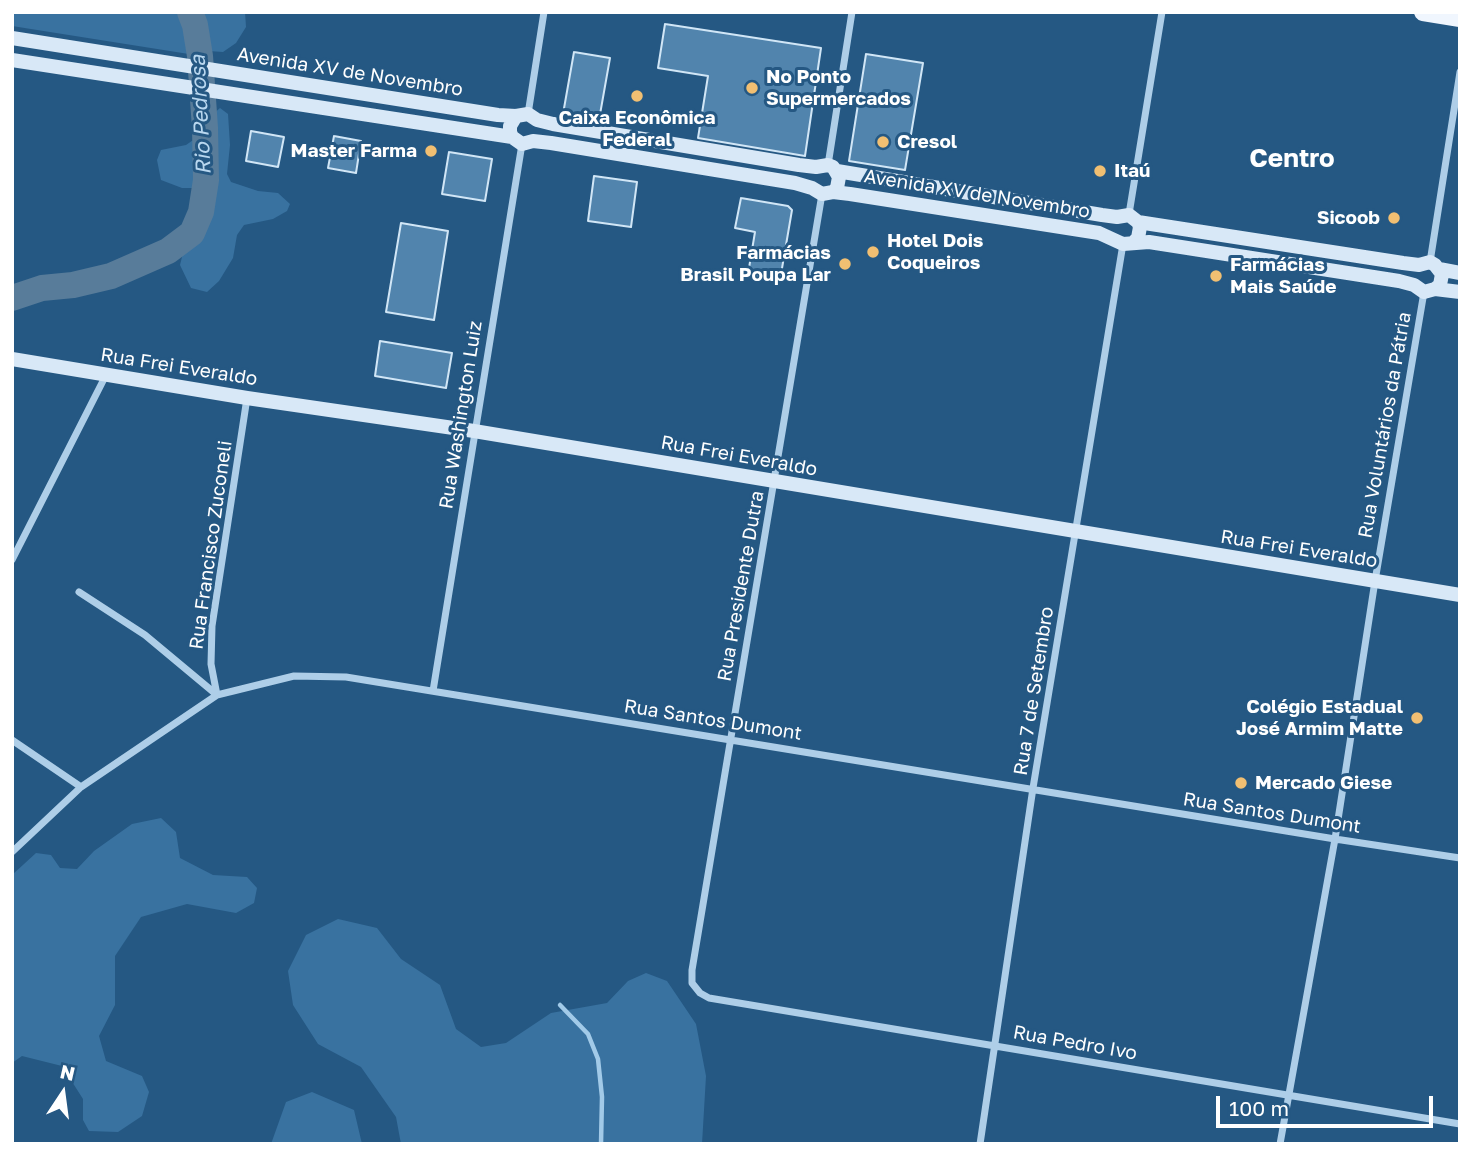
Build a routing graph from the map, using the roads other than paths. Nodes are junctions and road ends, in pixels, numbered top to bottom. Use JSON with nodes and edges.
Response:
{"nodes":[{"id":1,"x":544,"y":12,"type":"edge"},
{"id":2,"x":852,"y":12,"type":"edge"},
{"id":3,"x":1162,"y":12,"type":"edge"},
{"id":4,"x":1423,"y":12,"type":"edge"},
{"id":5,"x":1460,"y":18,"type":"edge"},
{"id":6,"x":12,"y":38,"type":"edge"},
{"id":7,"x":12,"y":60,"type":"edge"},
{"id":8,"x":1460,"y":72,"type":"edge"},
{"id":9,"x":527,"y":117,"type":"junction"},
{"id":10,"x":522,"y":141,"type":"junction"},
{"id":11,"x":827,"y":168,"type":"junction"},
{"id":12,"x":822,"y":191,"type":"junction"},
{"id":13,"x":1128,"y":218,"type":"junction"},
{"id":14,"x":1123,"y":242,"type":"junction"},
{"id":15,"x":1429,"y":265,"type":"junction"},
{"id":16,"x":1460,"y":273,"type":"edge"},
{"id":17,"x":1425,"y":289,"type":"junction"},
{"id":18,"x":1460,"y":292,"type":"edge"},
{"id":19,"x":12,"y":359,"type":"edge"},
{"id":20,"x":106,"y":374,"type":"junction"},
{"id":21,"x":247,"y":398,"type":"junction"},
{"id":22,"x":474,"y":431,"type":"junction"},
{"id":23,"x":775,"y":481,"type":"junction"},
{"id":24,"x":1076,"y":533,"type":"junction"},
{"id":25,"x":12,"y":560,"type":"edge"},
{"id":26,"x":1375,"y":581,"type":"junction"},
{"id":27,"x":79,"y":592,"type":"dead end"},
{"id":28,"x":1460,"y":595,"type":"edge"},
{"id":29,"x":433,"y":691,"type":"junction"},
{"id":30,"x":217,"y":695,"type":"junction"},
{"id":31,"x":731,"y":739,"type":"junction"},
{"id":32,"x":12,"y":740,"type":"edge"},
{"id":33,"x":81,"y":787,"type":"junction"},
{"id":34,"x":1033,"y":788,"type":"junction"},
{"id":35,"x":1335,"y":839,"type":"junction"},
{"id":36,"x":12,"y":852,"type":"edge"},
{"id":37,"x":1460,"y":858,"type":"edge"},
{"id":38,"x":692,"y":982,"type":"joint"},
{"id":39,"x":995,"y":1045,"type":"junction"},
{"id":40,"x":1288,"y":1096,"type":"junction"},
{"id":41,"x":1460,"y":1124,"type":"edge"},
{"id":42,"x":980,"y":1144,"type":"edge"},
{"id":43,"x":1280,"y":1144,"type":"edge"}],
"edges":[{"from":1,"to":9,"type":"street"},
{"from":2,"to":11,"type":"street"},
{"from":3,"to":13,"type":"street"},
{"from":4,"to":5,"type":"main road"},
{"from":6,"to":9,"type":"main road","name":"Avenida XV de Novembro"},
{"from":7,"to":10,"type":"main road","name":"Avenida XV de Novembro"},
{"from":8,"to":15,"type":"street"},
{"from":9,"to":10,"type":"main road"},
{"from":9,"to":10,"type":"main road"},
{"from":9,"to":11,"type":"main road","name":"Avenida XV de Novembro"},
{"from":10,"to":12,"type":"main road","name":"Avenida XV de Novembro"},
{"from":10,"to":22,"type":"street","name":"Rua Washington Luiz"},
{"from":11,"to":12,"type":"main road"},
{"from":11,"to":12,"type":"main road"},
{"from":11,"to":13,"type":"main road","name":"Avenida XV de Novembro"},
{"from":12,"to":14,"type":"main road","name":"Avenida XV de Novembro"},
{"from":12,"to":23,"type":"street","name":"Rua Presidente Dutra"},
{"from":13,"to":14,"type":"main road"},
{"from":13,"to":14,"type":"main road"},
{"from":13,"to":15,"type":"main road","name":"Avenida XV de Novembro"},
{"from":14,"to":17,"type":"main road","name":"Avenida XV de Novembro"},
{"from":14,"to":24,"type":"street","name":"Rua 7 de Setembro"},
{"from":15,"to":16,"type":"main road","name":"Avenida XV de Novembro"},
{"from":15,"to":17,"type":"main road"},
{"from":15,"to":17,"type":"main road"},
{"from":17,"to":18,"type":"main road","name":"Avenida XV de Novembro"},
{"from":17,"to":26,"type":"street","name":"Rua Voluntários da Pátria"},
{"from":19,"to":20,"type":"main road","name":"Rua Frei Everaldo"},
{"from":20,"to":21,"type":"main road","name":"Rua Frei Everaldo"},
{"from":20,"to":25,"type":"street"},
{"from":21,"to":22,"type":"main road","name":"Rua Frei Everaldo"},
{"from":21,"to":30,"type":"street","name":"Rua Francisco Zuconeli"},
{"from":22,"to":23,"type":"main road","name":"Rua Frei Everaldo"},
{"from":22,"to":29,"type":"street","name":"Rua Washington Luiz"},
{"from":23,"to":24,"type":"main road","name":"Rua Frei Everaldo"},
{"from":23,"to":31,"type":"street","name":"Rua Presidente Dutra"},
{"from":24,"to":26,"type":"main road","name":"Rua Frei Everaldo"},
{"from":24,"to":34,"type":"street","name":"Rua 7 de Setembro"},
{"from":26,"to":28,"type":"main road","name":"Rua Frei Everaldo"},
{"from":26,"to":35,"type":"street","name":"Rua Voluntários da Pátria"},
{"from":27,"to":30,"type":"street"},
{"from":29,"to":30,"type":"street","name":"Rua Santos Dumont"},
{"from":29,"to":31,"type":"street","name":"Rua Santos Dumont"},
{"from":30,"to":33,"type":"street","name":"Rua Santos Dumont"},
{"from":31,"to":34,"type":"street","name":"Rua Santos Dumont"},
{"from":31,"to":38,"type":"street","name":"Rua Presidente Dutra"},
{"from":32,"to":33,"type":"street"},
{"from":33,"to":36,"type":"street","name":"Rua Santos Dumont"},
{"from":34,"to":35,"type":"street","name":"Rua Santos Dumont"},
{"from":34,"to":39,"type":"street","name":"Rua 7 de Setembro"},
{"from":35,"to":37,"type":"street","name":"Rua Santos Dumont"},
{"from":35,"to":40,"type":"street","name":"Rua Voluntários da Pátria"},
{"from":38,"to":39,"type":"street","name":"Rua Pedro Ivo"},
{"from":39,"to":40,"type":"street","name":"Rua Pedro Ivo"},
{"from":39,"to":42,"type":"street","name":"Rua 7 de Setembro"},
{"from":40,"to":41,"type":"street","name":"Rua Pedro Ivo"},
{"from":40,"to":43,"type":"street","name":"Rua Voluntários da Pátria"}]}
